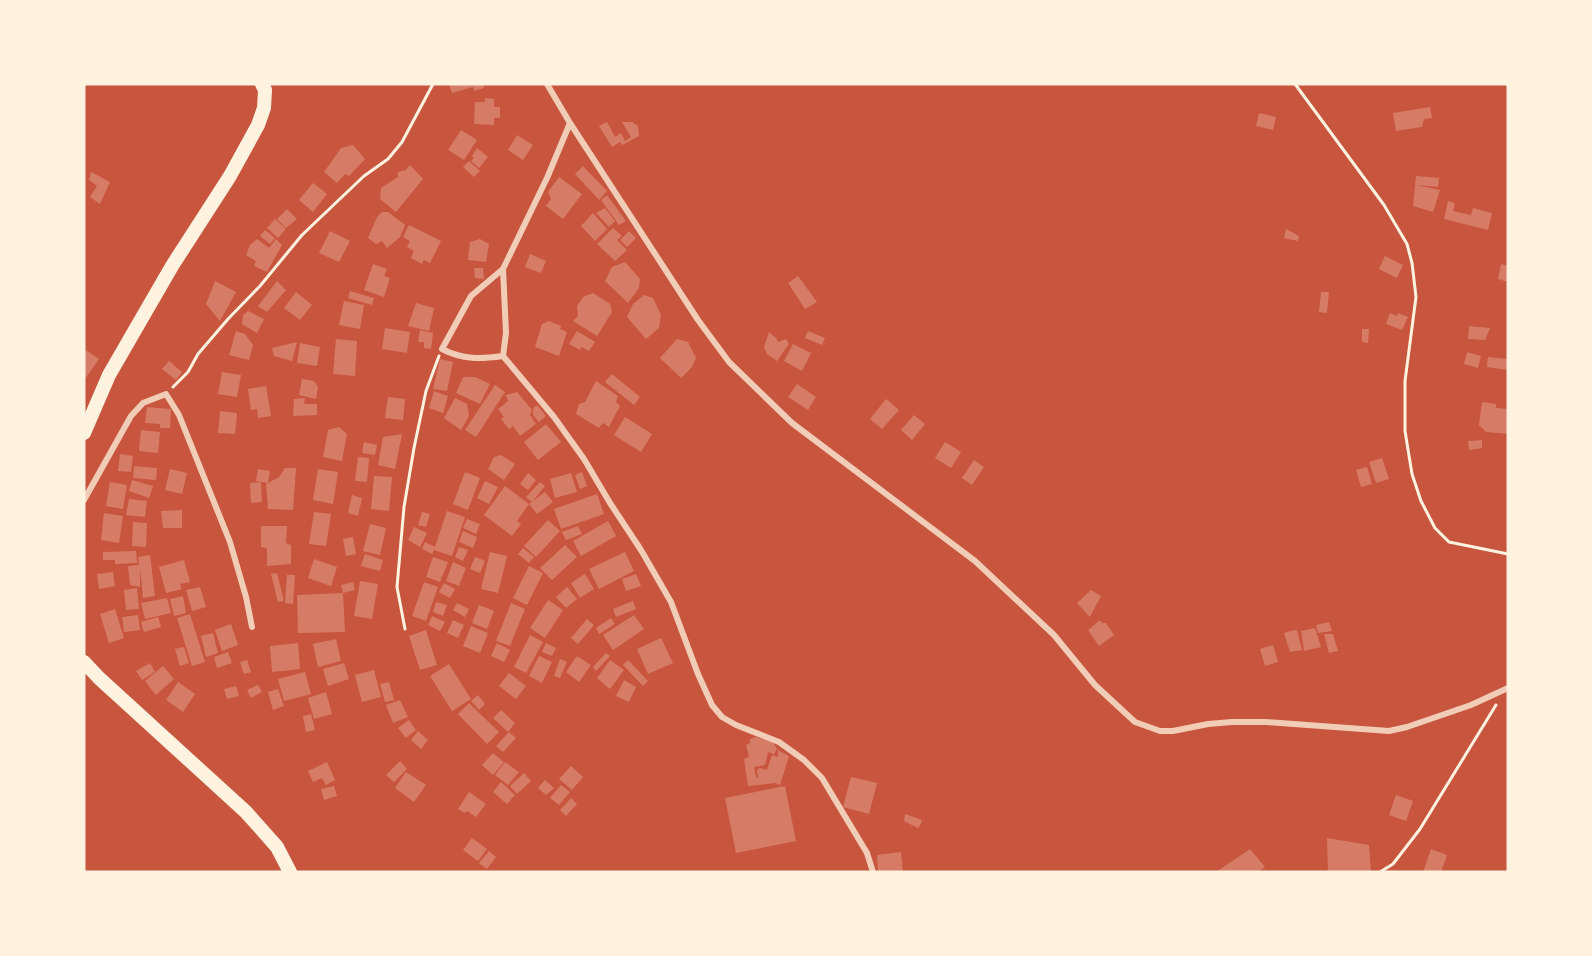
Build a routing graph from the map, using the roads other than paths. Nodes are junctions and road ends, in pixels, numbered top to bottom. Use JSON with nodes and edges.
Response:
{"nodes":[{"id":1,"x":262,"y":84,"type":"edge"},
{"id":2,"x":548,"y":84,"type":"edge"},
{"id":3,"x":570,"y":123,"type":"junction"},
{"id":4,"x":503,"y":269,"type":"junction"},
{"id":5,"x":504,"y":356,"type":"junction"},
{"id":6,"x":84,"y":433,"type":"edge"},
{"id":7,"x":84,"y":500,"type":"edge"},
{"id":8,"x":252,"y":627,"type":"dead end"},
{"id":9,"x":84,"y":662,"type":"edge"},
{"id":10,"x":1508,"y":687,"type":"edge"},
{"id":11,"x":290,"y":872,"type":"edge"},
{"id":12,"x":873,"y":872,"type":"edge"}],
"edges":[{"from":1,"to":6,"type":"highway"},
{"from":2,"to":3,"type":"street"},
{"from":3,"to":4,"type":"street"},
{"from":3,"to":10,"type":"street"},
{"from":4,"to":5,"type":"street"},
{"from":4,"to":5,"type":"street"},
{"from":5,"to":12,"type":"street"},
{"from":7,"to":8,"type":"street"},
{"from":9,"to":11,"type":"highway"}]}
